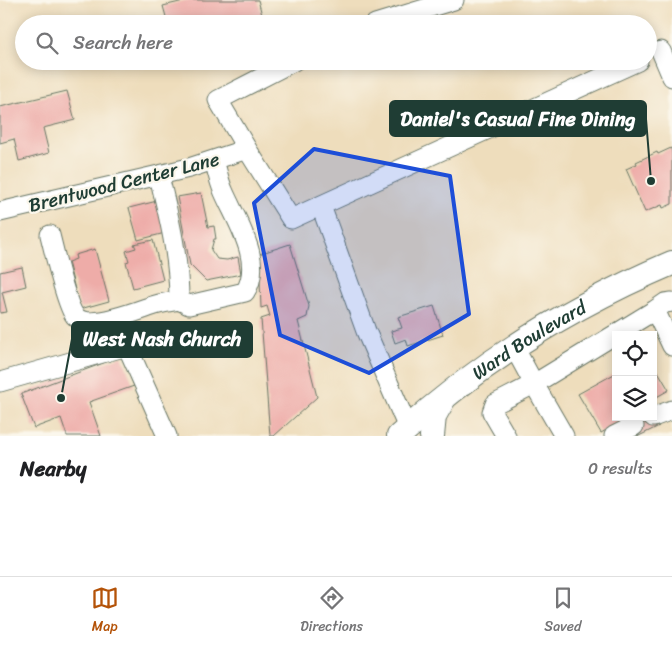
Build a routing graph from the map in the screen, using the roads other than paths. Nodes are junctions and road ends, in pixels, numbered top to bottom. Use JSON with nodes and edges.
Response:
{"nodes":[{"id":1,"x":454,"y":0,"type":"edge"},
{"id":2,"x":405,"y":15,"type":"edge"},
{"id":3,"x":661,"y":51,"type":"edge"},
{"id":4,"x":276,"y":70,"type":"edge"},
{"id":5,"x":618,"y":70,"type":"edge"},
{"id":6,"x":672,"y":77,"type":"edge"},
{"id":7,"x":246,"y":150,"type":"junction"},
{"id":8,"x":214,"y":160,"type":"junction"},
{"id":9,"x":159,"y":176,"type":"junction"},
{"id":10,"x":320,"y":206,"type":"junction"},
{"id":11,"x":0,"y":212,"type":"edge"},
{"id":12,"x":50,"y":235,"type":"dead end"},
{"id":13,"x":672,"y":264,"type":"edge"},
{"id":14,"x":179,"y":300,"type":"junction"},
{"id":15,"x":664,"y":306,"type":"edge"},
{"id":16,"x":672,"y":346,"type":"edge"},
{"id":17,"x":514,"y":347,"type":"junction"},
{"id":18,"x":0,"y":382,"type":"edge"},
{"id":19,"x":534,"y":384,"type":"junction"},
{"id":20,"x":447,"y":395,"type":"junction"},
{"id":21,"x":672,"y":410,"type":"edge"},
{"id":22,"x":657,"y":416,"type":"edge"},
{"id":23,"x":634,"y":426,"type":"dead end"},
{"id":24,"x":404,"y":432,"type":"edge"},
{"id":25,"x":167,"y":436,"type":"edge"},
{"id":26,"x":432,"y":436,"type":"edge"},
{"id":27,"x":506,"y":436,"type":"edge"},
{"id":28,"x":564,"y":436,"type":"edge"},
{"id":29,"x":614,"y":436,"type":"edge"}],
"edges":[{"from":1,"to":2,"type":"street"},
{"from":3,"to":6,"type":"street"},
{"from":4,"to":7,"type":"street"},
{"from":5,"to":10,"type":"street"},
{"from":7,"to":8,"type":"street","name":"Brentwood Center Lane"},
{"from":7,"to":10,"type":"street"},
{"from":8,"to":9,"type":"street","name":"Brentwood Center Lane"},
{"from":8,"to":14,"type":"street"},
{"from":9,"to":11,"type":"street","name":"Brentwood Center Lane"},
{"from":9,"to":14,"type":"street"},
{"from":10,"to":24,"type":"street"},
{"from":12,"to":14,"type":"street"},
{"from":13,"to":17,"type":"main road","name":"Ward Boulevard"},
{"from":15,"to":16,"type":"street"},
{"from":15,"to":19,"type":"street"},
{"from":17,"to":19,"type":"street"},
{"from":17,"to":20,"type":"main road","name":"Ward Boulevard"},
{"from":18,"to":25,"type":"street"},
{"from":19,"to":27,"type":"street"},
{"from":19,"to":28,"type":"street"},
{"from":20,"to":24,"type":"main road","name":"Ward Boulevard"},
{"from":20,"to":26,"type":"main road"},
{"from":21,"to":22,"type":"street"},
{"from":23,"to":29,"type":"street"}]}
